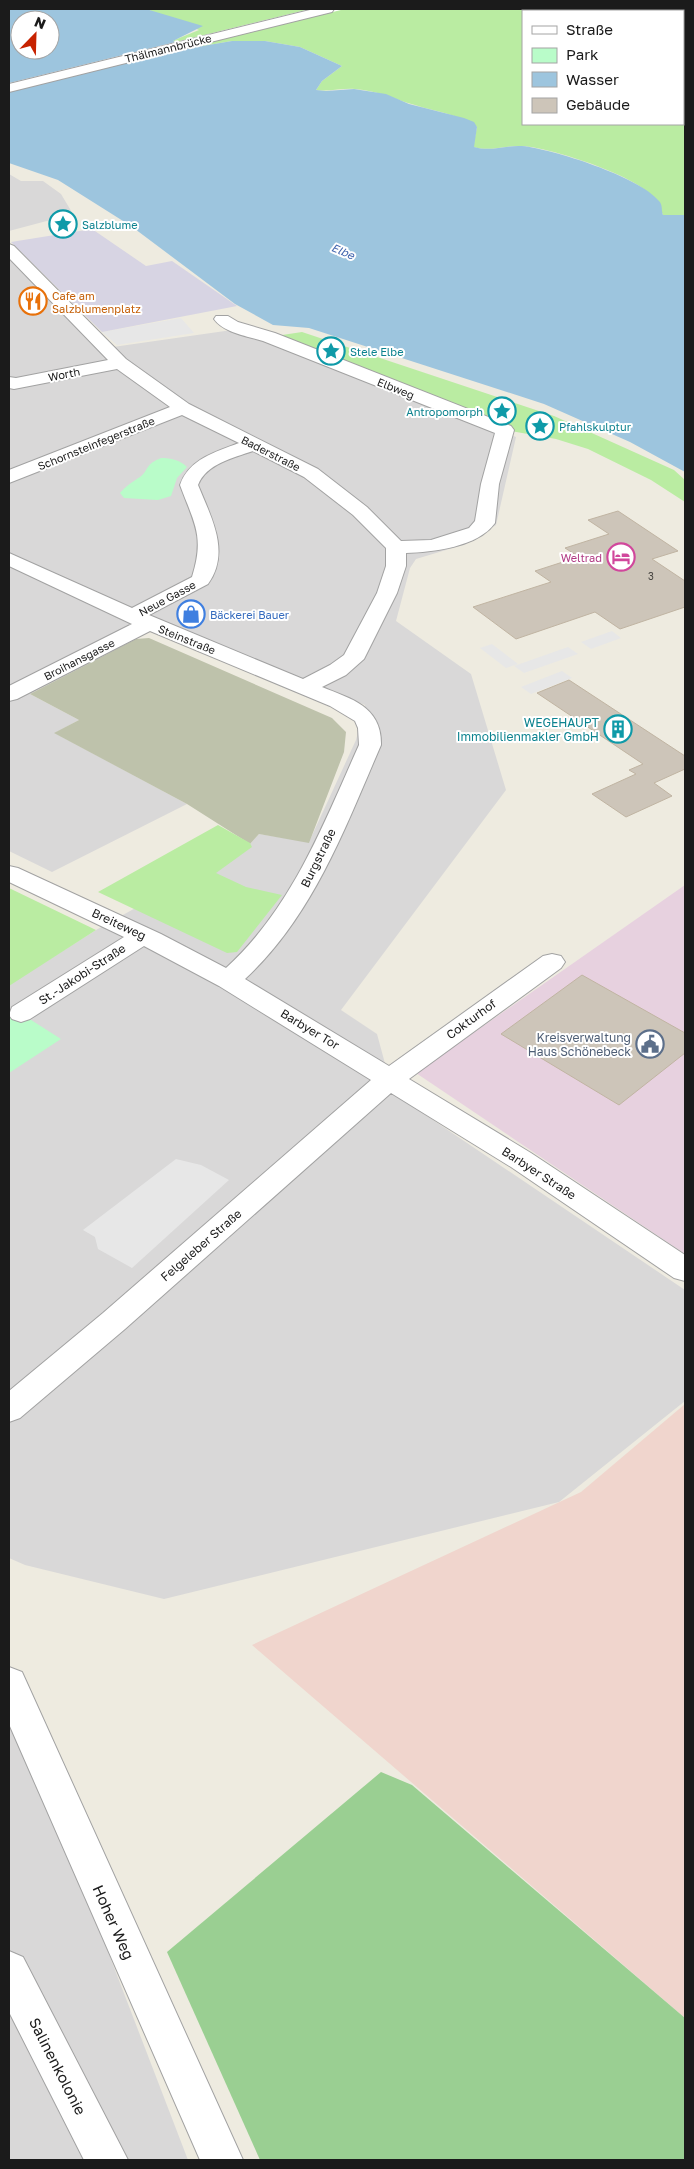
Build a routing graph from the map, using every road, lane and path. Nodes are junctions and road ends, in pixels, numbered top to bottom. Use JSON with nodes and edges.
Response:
{"nodes":[{"id":1,"x":328,"y":9,"type":"edge"},
{"id":2,"x":9,"y":88,"type":"edge"},
{"id":3,"x":9,"y":249,"type":"edge"},
{"id":4,"x":222,"y":319,"type":"dead end"},
{"id":5,"x":120,"y":363,"type":"junction"},
{"id":6,"x":9,"y":382,"type":"edge"},
{"id":7,"x":183,"y":408,"type":"junction"},
{"id":8,"x":252,"y":444,"type":"junction"},
{"id":9,"x":9,"y":478,"type":"edge"},
{"id":10,"x":396,"y":547,"type":"junction"},
{"id":11,"x":9,"y":559,"type":"edge"},
{"id":12,"x":141,"y":620,"type":"junction"},
{"id":13,"x":304,"y":687,"type":"junction"},
{"id":14,"x":9,"y":694,"type":"edge"},
{"id":15,"x":366,"y":718,"type":"joint"},
{"id":16,"x":9,"y":872,"type":"edge"},
{"id":17,"x":143,"y":936,"type":"junction"},
{"id":18,"x":552,"y":962,"type":"dead end"},
{"id":19,"x":228,"y":980,"type":"junction"},
{"id":20,"x":22,"y":1013,"type":"dead end"},
{"id":21,"x":391,"y":1078,"type":"junction"},
{"id":22,"x":685,"y":1270,"type":"edge"},
{"id":23,"x":9,"y":1409,"type":"edge"},
{"id":24,"x":9,"y":1683,"type":"edge"},
{"id":25,"x":9,"y":1971,"type":"edge"},
{"id":26,"x":107,"y":2160,"type":"edge"},
{"id":27,"x":222,"y":2160,"type":"edge"}],
"edges":[{"from":1,"to":2,"type":"street","name":"Thälmannbrücke"},
{"from":3,"to":5,"type":"street","name":"Baderstraße"},
{"from":4,"to":10,"type":"street","name":"Elbweg"},
{"from":5,"to":6,"type":"street","name":"Worth"},
{"from":5,"to":7,"type":"street","name":"Baderstraße"},
{"from":7,"to":8,"type":"street","name":"Baderstraße"},
{"from":7,"to":9,"type":"street","name":"Schornsteinfegerstraße"},
{"from":8,"to":10,"type":"street","name":"Baderstraße"},
{"from":8,"to":12,"type":"street","name":"Neue Gasse"},
{"from":10,"to":13,"type":"street"},
{"from":11,"to":12,"type":"street","name":"Steinstraße"},
{"from":12,"to":13,"type":"street","name":"Steinstraße"},
{"from":12,"to":14,"type":"street","name":"Broihansgasse"},
{"from":13,"to":15,"type":"street","name":"Steinstraße"},
{"from":15,"to":19,"type":"street","name":"Burgstraße"},
{"from":16,"to":17,"type":"street","name":"Breiteweg"},
{"from":17,"to":19,"type":"street","name":"Breiteweg"},
{"from":17,"to":20,"type":"street","name":"St.-Jakobi-Straße"},
{"from":18,"to":21,"type":"street","name":"Cokturhof"},
{"from":19,"to":21,"type":"street","name":"Barbyer Tor"},
{"from":21,"to":22,"type":"street","name":"Barbyer Straße"},
{"from":21,"to":23,"type":"street","name":"Felgeleber Straße"},
{"from":24,"to":27,"type":"street","name":"Hoher Weg"},
{"from":25,"to":26,"type":"street","name":"Salinenkolonie"}]}
